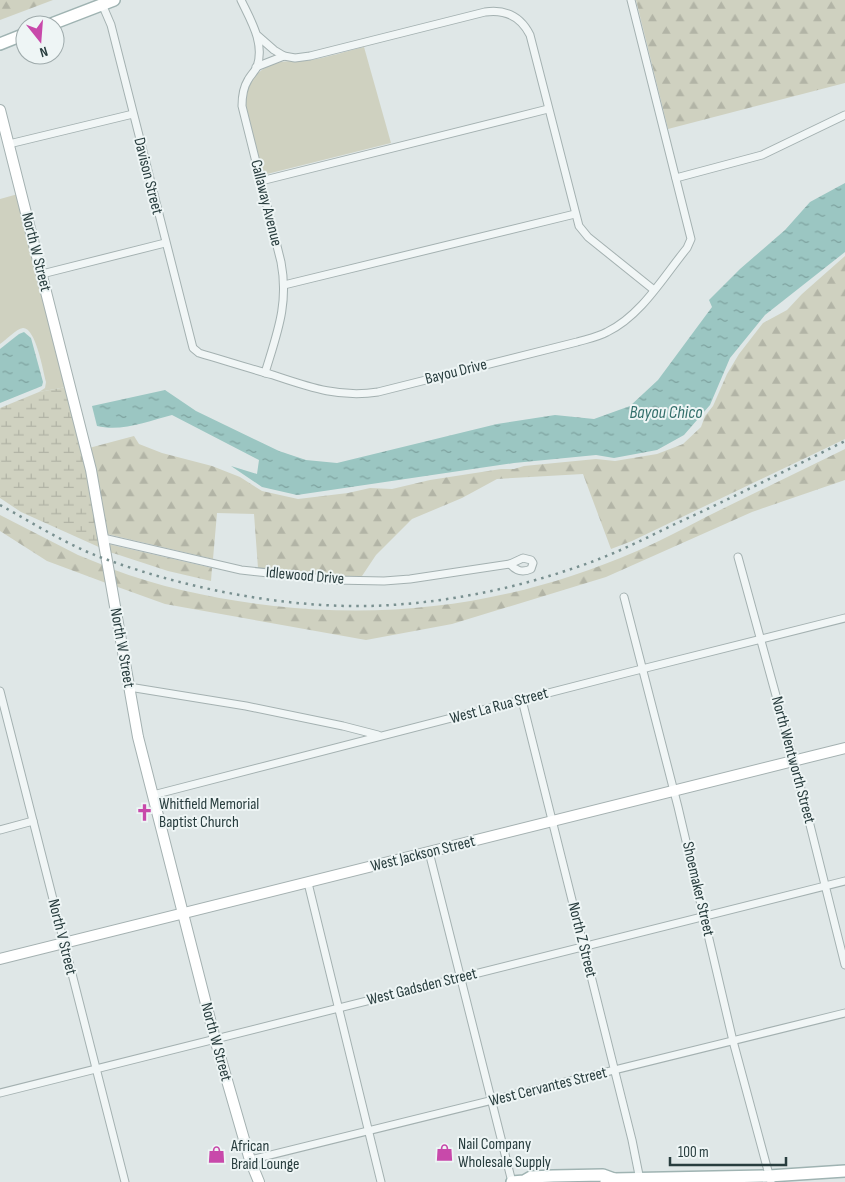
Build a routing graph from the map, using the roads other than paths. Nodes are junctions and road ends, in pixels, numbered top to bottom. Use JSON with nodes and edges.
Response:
{"nodes":[{"id":1,"x":114,"y":0,"type":"edge"},
{"id":2,"x":241,"y":0,"type":"edge"},
{"id":3,"x":631,"y":0,"type":"edge"},
{"id":4,"x":102,"y":4,"type":"junction"},
{"id":5,"x":65,"y":19,"type":"edge"},
{"id":6,"x":258,"y":36,"type":"junction"},
{"id":7,"x":15,"y":38,"type":"edge"},
{"id":8,"x":0,"y":44,"type":"edge"},
{"id":9,"x":284,"y":56,"type":"junction"},
{"id":10,"x":256,"y":67,"type":"junction"},
{"id":11,"x":548,"y":109,"type":"junction"},
{"id":12,"x":0,"y":110,"type":"edge"},
{"id":13,"x":132,"y":114,"type":"junction"},
{"id":14,"x":845,"y":116,"type":"edge"},
{"id":15,"x":9,"y":144,"type":"junction"},
{"id":16,"x":676,"y":178,"type":"junction"},
{"id":17,"x":261,"y":181,"type":"junction"},
{"id":18,"x":575,"y":214,"type":"junction"},
{"id":19,"x":165,"y":243,"type":"junction"},
{"id":20,"x":42,"y":274,"type":"junction"},
{"id":21,"x":284,"y":285,"type":"junction"},
{"id":22,"x":654,"y":290,"type":"junction"},
{"id":23,"x":193,"y":348,"type":"joint"},
{"id":24,"x":265,"y":373,"type":"junction"},
{"id":25,"x":103,"y":538,"type":"junction"},
{"id":26,"x":738,"y":557,"type":"dead end"},
{"id":27,"x":510,"y":564,"type":"dead end"},
{"id":28,"x":624,"y":597,"type":"dead end"},
{"id":29,"x":845,"y":618,"type":"edge"},
{"id":30,"x":760,"y":640,"type":"junction"},
{"id":31,"x":642,"y":669,"type":"junction"},
{"id":32,"x":128,"y":686,"type":"junction"},
{"id":33,"x":0,"y":695,"type":"edge"},
{"id":34,"x":522,"y":700,"type":"junction"},
{"id":35,"x":380,"y":735,"type":"junction"},
{"id":36,"x":845,"y":748,"type":"edge"},
{"id":37,"x":794,"y":761,"type":"junction"},
{"id":38,"x":673,"y":791,"type":"junction"},
{"id":39,"x":153,"y":794,"type":"junction"},
{"id":40,"x":552,"y":821,"type":"junction"},
{"id":41,"x":33,"y":822,"type":"junction"},
{"id":42,"x":0,"y":830,"type":"edge"},
{"id":43,"x":429,"y":852,"type":"junction"},
{"id":44,"x":845,"y":881,"type":"edge"},
{"id":45,"x":308,"y":883,"type":"junction"},
{"id":46,"x":825,"y":886,"type":"junction"},
{"id":47,"x":183,"y":914,"type":"junction"},
{"id":48,"x":704,"y":916,"type":"junction"},
{"id":49,"x":64,"y":943,"type":"junction"},
{"id":50,"x":583,"y":946,"type":"junction"},
{"id":51,"x":0,"y":960,"type":"edge"},
{"id":52,"x":845,"y":965,"type":"edge"},
{"id":53,"x":461,"y":978,"type":"junction"},
{"id":54,"x":338,"y":1008,"type":"junction"},
{"id":55,"x":845,"y":1013,"type":"edge"},
{"id":56,"x":215,"y":1039,"type":"junction"},
{"id":57,"x":734,"y":1041,"type":"junction"},
{"id":58,"x":96,"y":1069,"type":"junction"},
{"id":59,"x":615,"y":1070,"type":"junction"},
{"id":60,"x":0,"y":1093,"type":"edge"},
{"id":61,"x":492,"y":1100,"type":"junction"},
{"id":62,"x":368,"y":1131,"type":"junction"},
{"id":63,"x":250,"y":1160,"type":"junction"},
{"id":64,"x":845,"y":1172,"type":"edge"},
{"id":65,"x":770,"y":1179,"type":"edge"},
{"id":66,"x":640,"y":1180,"type":"junction"},
{"id":67,"x":610,"y":1181,"type":"edge"},
{"id":68,"x":125,"y":1182,"type":"edge"},
{"id":69,"x":259,"y":1182,"type":"edge"},
{"id":70,"x":381,"y":1182,"type":"edge"},
{"id":71,"x":512,"y":1182,"type":"edge"},
{"id":72,"x":525,"y":1182,"type":"edge"}],
"edges":[{"from":1,"to":4,"type":"main road"},
{"from":2,"to":6,"type":"street","name":"Callaway Avenue"},
{"from":3,"to":16,"type":"street"},
{"from":4,"to":5,"type":"main road"},
{"from":4,"to":13,"type":"street","name":"Davison Street"},
{"from":6,"to":9,"type":"street","name":"Callaway Avenue"},
{"from":6,"to":10,"type":"street","name":"Callaway Avenue"},
{"from":7,"to":8,"type":"main road"},
{"from":9,"to":10,"type":"street"},
{"from":9,"to":11,"type":"street"},
{"from":10,"to":17,"type":"street","name":"Callaway Avenue"},
{"from":11,"to":17,"type":"street"},
{"from":11,"to":18,"type":"street"},
{"from":12,"to":15,"type":"main road","name":"North W Street"},
{"from":13,"to":15,"type":"street"},
{"from":13,"to":19,"type":"street","name":"Davison Street"},
{"from":14,"to":16,"type":"street"},
{"from":15,"to":20,"type":"main road","name":"North W Street"},
{"from":16,"to":22,"type":"street","name":"Bayou Drive"},
{"from":17,"to":21,"type":"street","name":"Callaway Avenue"},
{"from":18,"to":21,"type":"street"},
{"from":18,"to":22,"type":"street"},
{"from":19,"to":20,"type":"street"},
{"from":19,"to":23,"type":"street","name":"Davison Street"},
{"from":20,"to":25,"type":"main road","name":"North W Street"},
{"from":21,"to":24,"type":"street","name":"Callaway Avenue"},
{"from":22,"to":24,"type":"street","name":"Bayou Drive"},
{"from":23,"to":24,"type":"street","name":"Bayou Drive"},
{"from":25,"to":27,"type":"street","name":"Idlewood Drive"},
{"from":25,"to":32,"type":"main road","name":"North W Street"},
{"from":26,"to":30,"type":"street","name":"North Wentworth Street"},
{"from":28,"to":31,"type":"street","name":"Shoemaker Street"},
{"from":29,"to":30,"type":"street","name":"West La Rua Street"},
{"from":30,"to":31,"type":"street","name":"West La Rua Street"},
{"from":30,"to":37,"type":"street","name":"North Wentworth Street"},
{"from":31,"to":34,"type":"street","name":"West La Rua Street"},
{"from":31,"to":38,"type":"street","name":"Shoemaker Street"},
{"from":32,"to":35,"type":"street"},
{"from":32,"to":39,"type":"main road","name":"North W Street"},
{"from":33,"to":41,"type":"street","name":"North V Street"},
{"from":34,"to":35,"type":"street","name":"West La Rua Street"},
{"from":34,"to":40,"type":"street","name":"North Z Street"},
{"from":35,"to":39,"type":"street","name":"West La Rua Street"},
{"from":36,"to":37,"type":"main road","name":"West Jackson Street"},
{"from":37,"to":38,"type":"main road","name":"West Jackson Street"},
{"from":37,"to":46,"type":"street","name":"North Wentworth Street"},
{"from":38,"to":40,"type":"main road","name":"West Jackson Street"},
{"from":38,"to":48,"type":"street","name":"Shoemaker Street"},
{"from":39,"to":47,"type":"main road","name":"North W Street"},
{"from":40,"to":43,"type":"main road","name":"West Jackson Street"},
{"from":40,"to":50,"type":"street","name":"North Z Street"},
{"from":41,"to":42,"type":"street"},
{"from":41,"to":49,"type":"street","name":"North V Street"},
{"from":43,"to":45,"type":"main road","name":"West Jackson Street"},
{"from":43,"to":53,"type":"street"},
{"from":44,"to":46,"type":"street","name":"West Gadsden Street"},
{"from":45,"to":47,"type":"main road","name":"West Jackson Street"},
{"from":45,"to":54,"type":"street"},
{"from":46,"to":48,"type":"street","name":"West Gadsden Street"},
{"from":46,"to":52,"type":"street","name":"North Wentworth Street"},
{"from":47,"to":49,"type":"main road","name":"West Jackson Street"},
{"from":47,"to":56,"type":"main road","name":"North W Street"},
{"from":48,"to":50,"type":"street","name":"West Gadsden Street"},
{"from":48,"to":57,"type":"street","name":"Shoemaker Street"},
{"from":49,"to":51,"type":"main road","name":"West Jackson Street"},
{"from":49,"to":58,"type":"street","name":"North V Street"},
{"from":50,"to":53,"type":"street","name":"West Gadsden Street"},
{"from":50,"to":59,"type":"street","name":"North Z Street"},
{"from":53,"to":54,"type":"street","name":"West Gadsden Street"},
{"from":53,"to":61,"type":"street"},
{"from":54,"to":56,"type":"street","name":"West Gadsden Street"},
{"from":54,"to":62,"type":"street"},
{"from":55,"to":57,"type":"street","name":"West Cervantes Street"},
{"from":56,"to":58,"type":"street","name":"West Gadsden Street"},
{"from":56,"to":63,"type":"main road","name":"North W Street"},
{"from":57,"to":59,"type":"street","name":"West Cervantes Street"},
{"from":57,"to":65,"type":"street","name":"Shoemaker Street"},
{"from":58,"to":60,"type":"street","name":"West Gadsden Street"},
{"from":58,"to":68,"type":"street","name":"North V Street"},
{"from":59,"to":61,"type":"street","name":"West Cervantes Street"},
{"from":59,"to":66,"type":"street","name":"North Z Street"},
{"from":61,"to":62,"type":"street","name":"West Cervantes Street"},
{"from":61,"to":71,"type":"street"},
{"from":62,"to":63,"type":"street","name":"West Cervantes Street"},
{"from":62,"to":70,"type":"street"},
{"from":63,"to":69,"type":"main road","name":"North W Street"},
{"from":64,"to":65,"type":"main road"},
{"from":65,"to":66,"type":"main road"},
{"from":66,"to":67,"type":"main road"},
{"from":67,"to":72,"type":"main road"},
{"from":71,"to":72,"type":"main road"}]}
